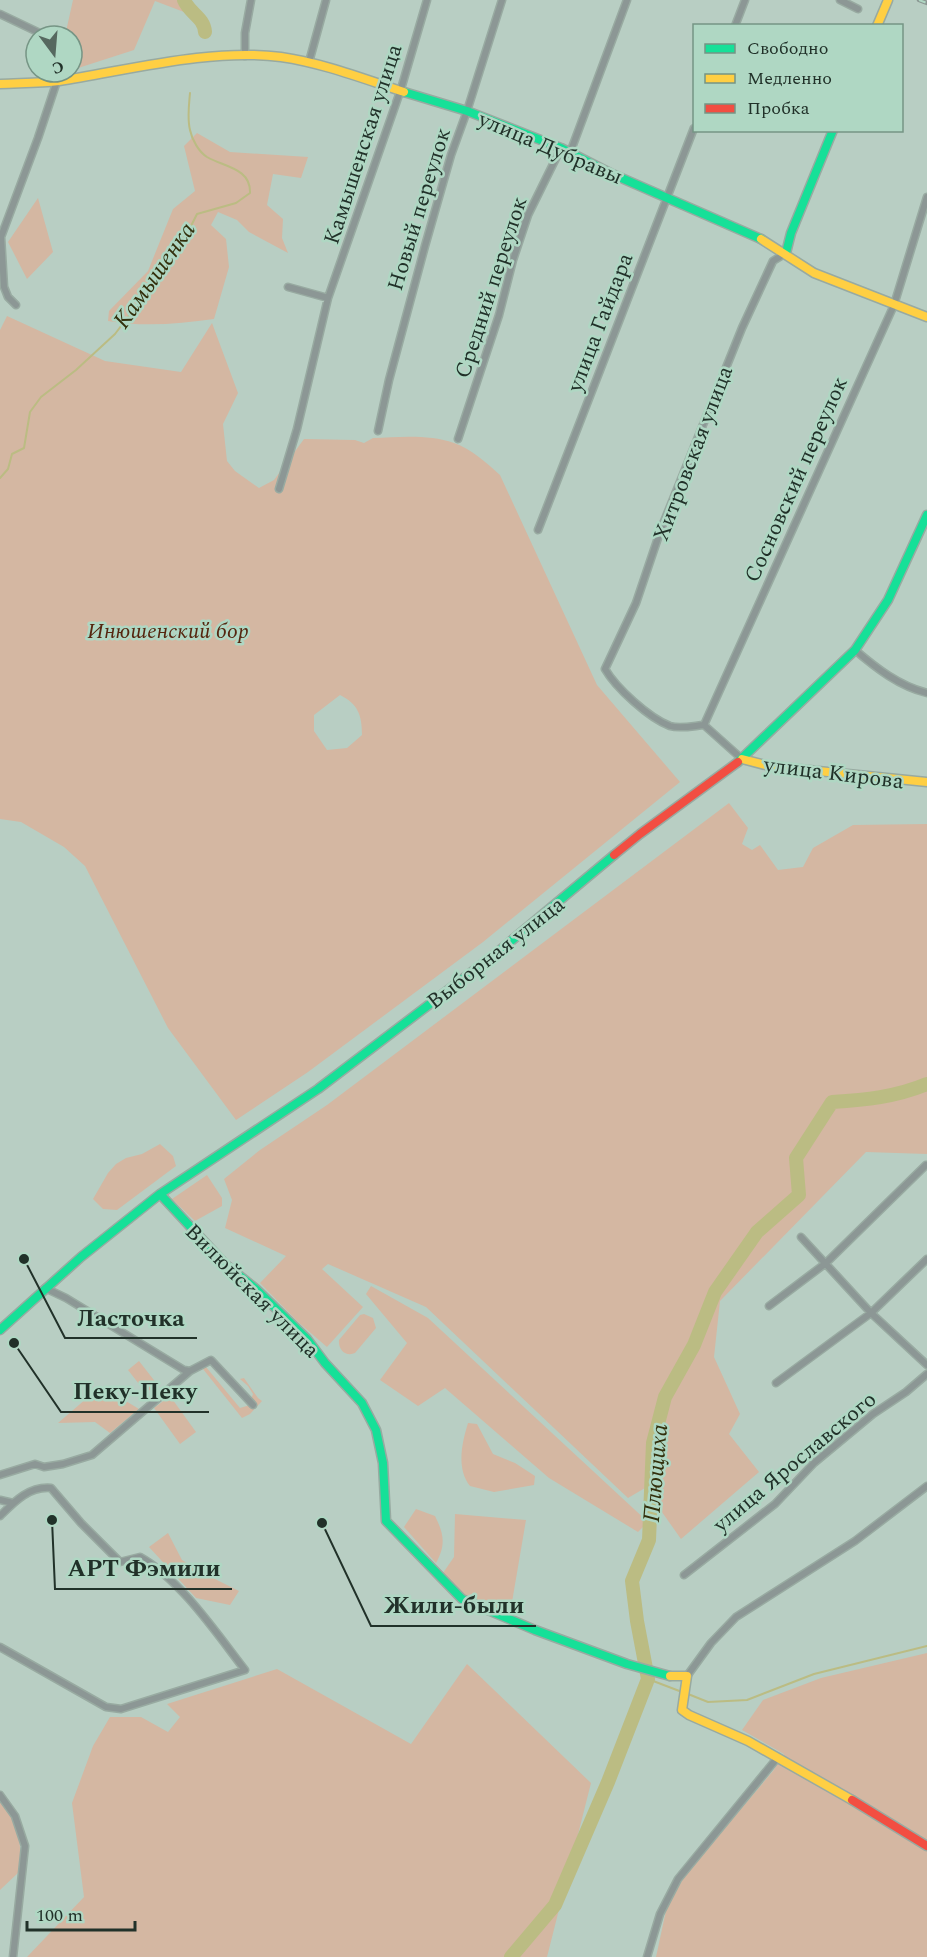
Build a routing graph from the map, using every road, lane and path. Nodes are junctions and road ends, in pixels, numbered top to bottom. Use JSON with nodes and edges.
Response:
{"nodes":[{"id":1,"x":251,"y":0,"type":"edge"},
{"id":2,"x":326,"y":0,"type":"edge"},
{"id":3,"x":427,"y":0,"type":"edge"},
{"id":4,"x":501,"y":0,"type":"edge"},
{"id":5,"x":627,"y":0,"type":"edge"},
{"id":6,"x":745,"y":0,"type":"edge"},
{"id":7,"x":840,"y":0,"type":"edge"},
{"id":8,"x":888,"y":0,"type":"edge"},
{"id":9,"x":858,"y":9,"type":"dead end"},
{"id":10,"x":0,"y":14,"type":"edge"},
{"id":11,"x":879,"y":22,"type":"edge"},
{"id":12,"x":736,"y":24,"type":"edge"},
{"id":13,"x":24,"y":25,"type":"edge"},
{"id":14,"x":245,"y":56,"type":"junction"},
{"id":15,"x":309,"y":62,"type":"junction"},
{"id":16,"x":84,"y":76,"type":"edge"},
{"id":17,"x":24,"y":83,"type":"edge"},
{"id":18,"x":0,"y":84,"type":"edge"},
{"id":19,"x":56,"y":84,"type":"edge"},
{"id":20,"x":401,"y":89,"type":"junction"},
{"id":21,"x":467,"y":111,"type":"junction"},
{"id":22,"x":693,"y":131,"type":"edge"},
{"id":23,"x":832,"y":132,"type":"edge"},
{"id":24,"x":561,"y":148,"type":"junction"},
{"id":25,"x":570,"y":153,"type":"junction"},
{"id":26,"x":667,"y":197,"type":"junction"},
{"id":27,"x":927,"y":197,"type":"edge"},
{"id":28,"x":2,"y":227,"type":"edge"},
{"id":29,"x":786,"y":253,"type":"junction"},
{"id":30,"x":288,"y":287,"type":"dead end"},
{"id":31,"x":328,"y":298,"type":"junction"},
{"id":32,"x":16,"y":305,"type":"dead end"},
{"id":33,"x":894,"y":305,"type":"junction"},
{"id":34,"x":927,"y":317,"type":"edge"},
{"id":35,"x":378,"y":431,"type":"dead end"},
{"id":36,"x":458,"y":439,"type":"dead end"},
{"id":37,"x":279,"y":489,"type":"dead end"},
{"id":38,"x":927,"y":515,"type":"edge"},
{"id":39,"x":538,"y":530,"type":"dead end"},
{"id":40,"x":855,"y":650,"type":"junction"},
{"id":41,"x":927,"y":693,"type":"edge"},
{"id":42,"x":704,"y":725,"type":"junction"},
{"id":43,"x":742,"y":759,"type":"junction"},
{"id":44,"x":927,"y":782,"type":"edge"},
{"id":45,"x":926,"y":1164,"type":"edge"},
{"id":46,"x":160,"y":1194,"type":"junction"},
{"id":47,"x":801,"y":1237,"type":"dead end"},
{"id":48,"x":927,"y":1259,"type":"edge"},
{"id":49,"x":826,"y":1263,"type":"junction"},
{"id":50,"x":45,"y":1288,"type":"junction"},
{"id":51,"x":769,"y":1306,"type":"dead end"},
{"id":52,"x":871,"y":1313,"type":"junction"},
{"id":53,"x":0,"y":1330,"type":"edge"},
{"id":54,"x":927,"y":1365,"type":"edge"},
{"id":55,"x":190,"y":1371,"type":"junction"},
{"id":56,"x":927,"y":1374,"type":"edge"},
{"id":57,"x":776,"y":1383,"type":"dead end"},
{"id":58,"x":253,"y":1405,"type":"dead end"},
{"id":59,"x":0,"y":1475,"type":"edge"},
{"id":60,"x":927,"y":1486,"type":"edge"},
{"id":61,"x":0,"y":1500,"type":"edge"},
{"id":62,"x":13,"y":1503,"type":"junction"},
{"id":63,"x":0,"y":1516,"type":"edge"},
{"id":64,"x":684,"y":1575,"type":"dead end"},
{"id":65,"x":0,"y":1647,"type":"edge"},
{"id":66,"x":686,"y":1680,"type":"junction"},
{"id":67,"x":778,"y":1757,"type":"junction"},
{"id":68,"x":0,"y":1794,"type":"edge"},
{"id":69,"x":927,"y":1846,"type":"edge"},
{"id":70,"x":13,"y":1957,"type":"edge"},
{"id":71,"x":647,"y":1957,"type":"edge"}],
"edges":[{"from":1,"to":14,"type":"street"},
{"from":2,"to":15,"type":"street"},
{"from":3,"to":20,"type":"street","name":"Камышенская улица"},
{"from":4,"to":21,"type":"street","name":"Новый переулок"},
{"from":5,"to":25,"type":"street"},
{"from":6,"to":12,"type":"street"},
{"from":7,"to":9,"type":"street"},
{"from":8,"to":11,"type":"street"},
{"from":10,"to":13,"type":"street"},
{"from":14,"to":15,"type":"street","name":"улица Дубравы"},
{"from":14,"to":16,"type":"street","name":"улица Дубравы"},
{"from":15,"to":20,"type":"street","name":"улица Дубравы"},
{"from":17,"to":18,"type":"street","name":"улица Дубравы"},
{"from":19,"to":28,"type":"street"},
{"from":20,"to":21,"type":"street","name":"улица Дубравы"},
{"from":20,"to":31,"type":"street","name":"Камышенская улица"},
{"from":21,"to":24,"type":"street","name":"улица Дубравы"},
{"from":21,"to":35,"type":"street","name":"Новый переулок"},
{"from":22,"to":26,"type":"street","name":"улица Гайдара"},
{"from":23,"to":29,"type":"street","name":"Хитровская улица"},
{"from":24,"to":25,"type":"street","name":"улица Дубравы"},
{"from":24,"to":36,"type":"street","name":"Средний переулок"},
{"from":25,"to":26,"type":"street","name":"улица Дубравы"},
{"from":26,"to":29,"type":"street","name":"улица Дубравы"},
{"from":26,"to":39,"type":"street","name":"улица Гайдара"},
{"from":27,"to":33,"type":"street","name":"Сосновский переулок"},
{"from":28,"to":32,"type":"street"},
{"from":29,"to":33,"type":"street","name":"улица Дубравы"},
{"from":29,"to":42,"type":"street","name":"Хитровская улица"},
{"from":30,"to":31,"type":"street"},
{"from":31,"to":37,"type":"street","name":"Камышенская улица"},
{"from":33,"to":34,"type":"street","name":"улица Дубравы"},
{"from":33,"to":42,"type":"street","name":"Сосновский переулок"},
{"from":38,"to":40,"type":"street","name":"Выборная улица"},
{"from":40,"to":41,"type":"street"},
{"from":40,"to":43,"type":"street","name":"Выборная улица"},
{"from":42,"to":43,"type":"street"},
{"from":43,"to":44,"type":"street","name":"улица Кирова"},
{"from":43,"to":46,"type":"street","name":"Выборная улица"},
{"from":45,"to":49,"type":"street"},
{"from":46,"to":50,"type":"street","name":"Выборная улица"},
{"from":46,"to":66,"type":"street","name":"Вилюйская улица"},
{"from":47,"to":49,"type":"street"},
{"from":48,"to":52,"type":"street"},
{"from":49,"to":51,"type":"street"},
{"from":49,"to":52,"type":"street"},
{"from":50,"to":53,"type":"street","name":"Выборная улица"},
{"from":50,"to":55,"type":"street"},
{"from":52,"to":54,"type":"street"},
{"from":52,"to":57,"type":"street"},
{"from":55,"to":58,"type":"street"},
{"from":55,"to":59,"type":"street"},
{"from":56,"to":64,"type":"street","name":"улица Ярославского"},
{"from":60,"to":66,"type":"street"},
{"from":61,"to":62,"type":"street"},
{"from":62,"to":63,"type":"street"},
{"from":62,"to":65,"type":"street"},
{"from":66,"to":67,"type":"street"},
{"from":67,"to":69,"type":"street"},
{"from":67,"to":71,"type":"street"},
{"from":68,"to":70,"type":"street"}]}
